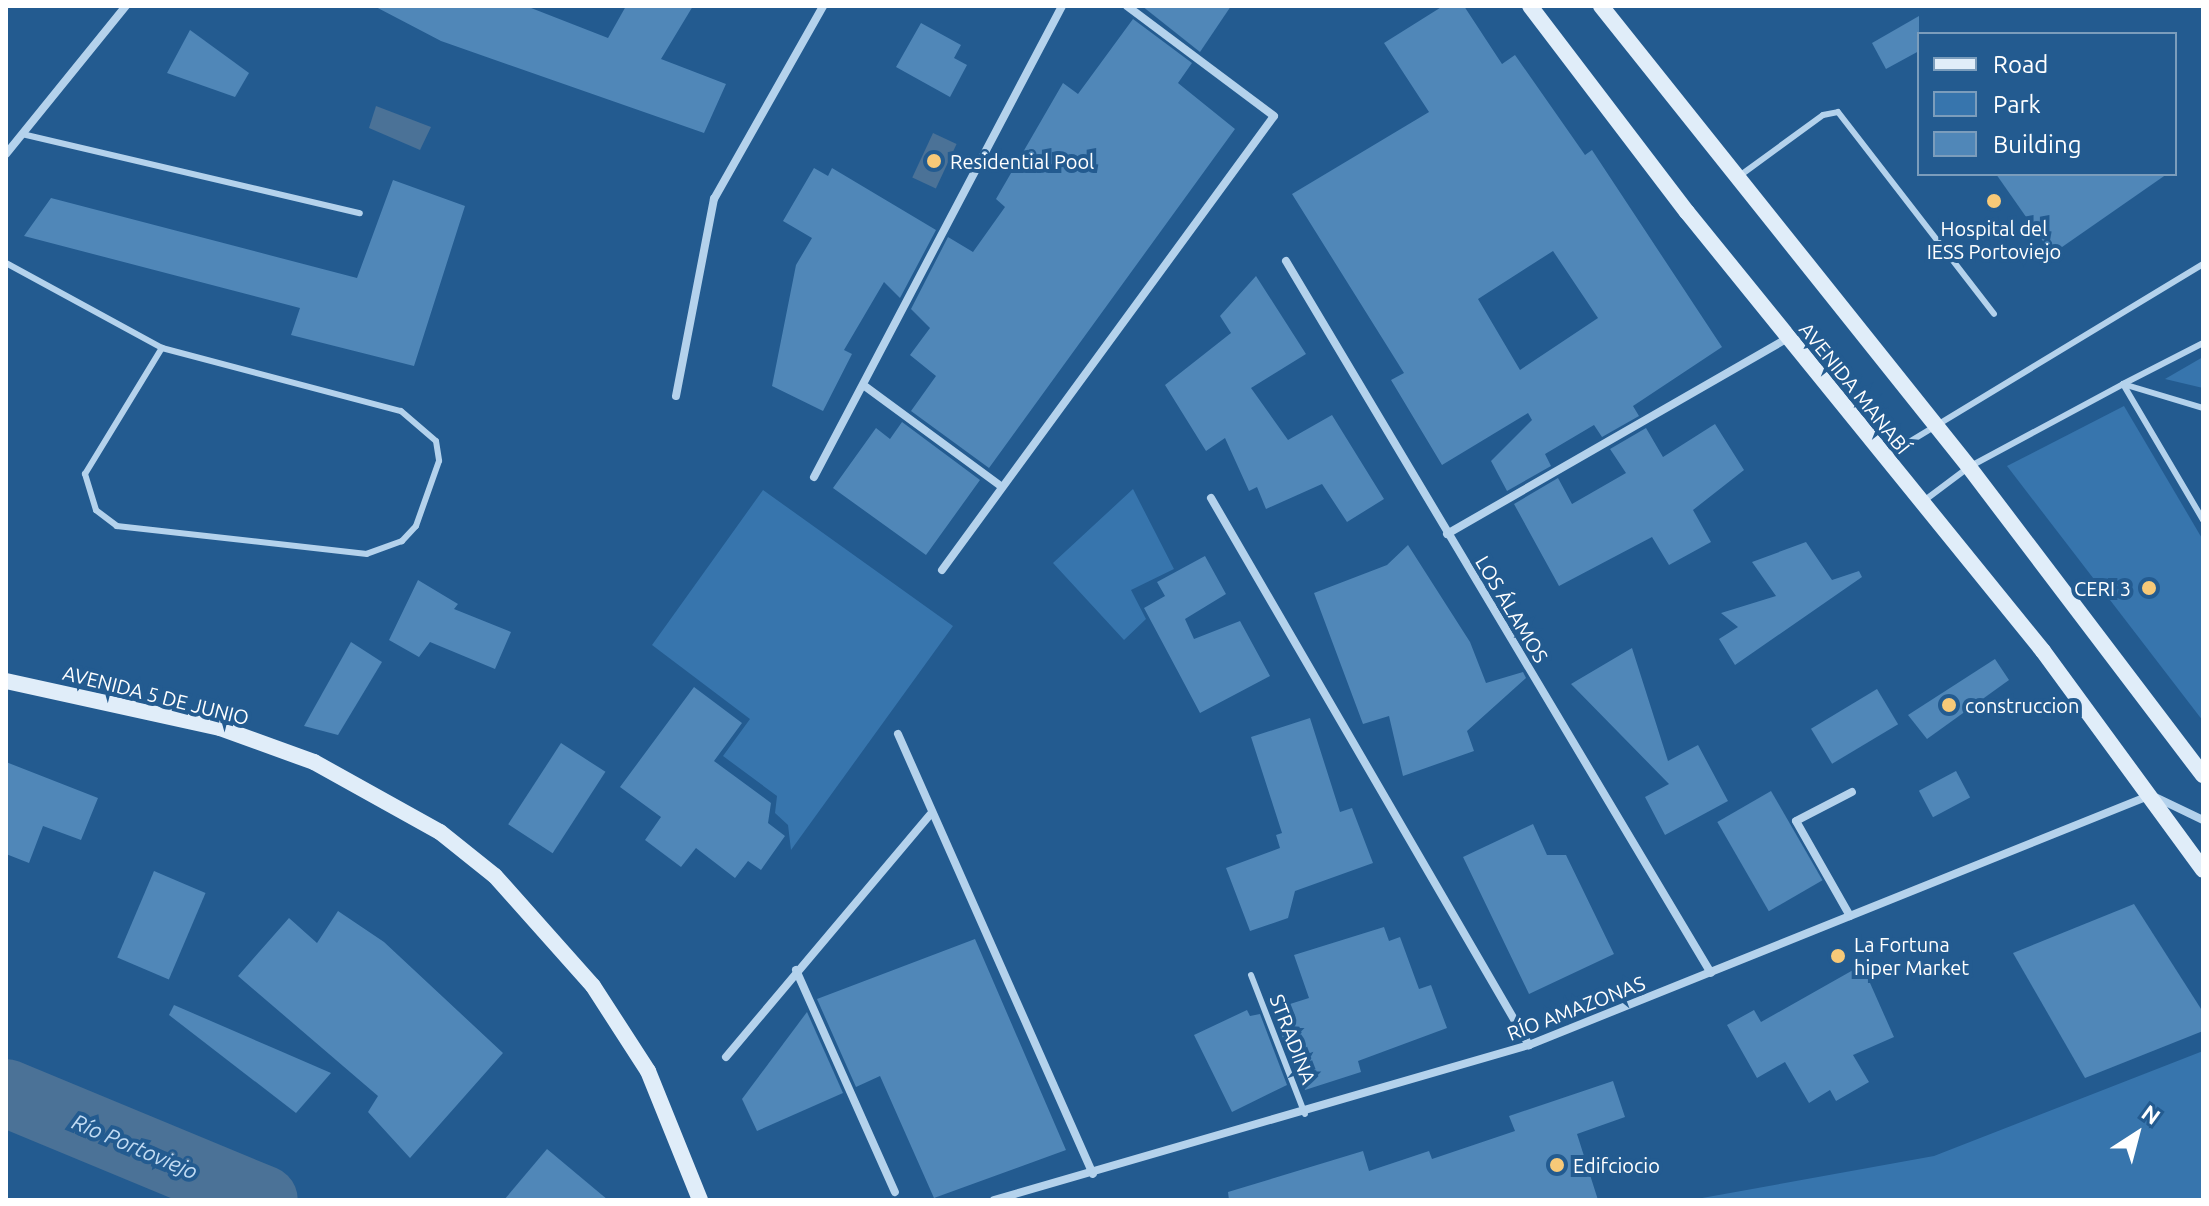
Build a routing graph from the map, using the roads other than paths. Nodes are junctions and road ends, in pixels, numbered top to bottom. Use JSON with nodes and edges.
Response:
{"nodes":[{"id":1,"x":126,"y":6,"type":"edge"},
{"id":2,"x":823,"y":6,"type":"edge"},
{"id":3,"x":1062,"y":6,"type":"edge"},
{"id":4,"x":1127,"y":6,"type":"edge"},
{"id":5,"x":1530,"y":6,"type":"edge"},
{"id":6,"x":1601,"y":6,"type":"edge"},
{"id":7,"x":22,"y":134,"type":"junction"},
{"id":8,"x":6,"y":154,"type":"edge"},
{"id":9,"x":1735,"y":180,"type":"junction"},
{"id":10,"x":360,"y":213,"type":"dead end"},
{"id":11,"x":1286,"y":261,"type":"dead end"},
{"id":12,"x":6,"y":263,"type":"edge"},
{"id":13,"x":2203,"y":264,"type":"edge"},
{"id":14,"x":1994,"y":314,"type":"dead end"},
{"id":15,"x":1788,"y":338,"type":"junction"},
{"id":16,"x":2203,"y":343,"type":"edge"},
{"id":17,"x":162,"y":348,"type":"junction"},
{"id":18,"x":2123,"y":384,"type":"junction"},
{"id":19,"x":866,"y":387,"type":"junction"},
{"id":20,"x":676,"y":396,"type":"dead end"},
{"id":21,"x":2203,"y":408,"type":"edge"},
{"id":22,"x":1936,"y":427,"type":"junction"},
{"id":23,"x":1886,"y":456,"type":"junction"},
{"id":24,"x":1969,"y":467,"type":"junction"},
{"id":25,"x":814,"y":477,"type":"dead end"},
{"id":26,"x":1001,"y":486,"type":"junction"},
{"id":27,"x":1211,"y":498,"type":"dead end"},
{"id":28,"x":1922,"y":502,"type":"junction"},
{"id":29,"x":2203,"y":520,"type":"edge"},
{"id":30,"x":1447,"y":534,"type":"junction"},
{"id":31,"x":942,"y":570,"type":"dead end"},
{"id":32,"x":6,"y":681,"type":"edge"},
{"id":33,"x":898,"y":734,"type":"dead end"},
{"id":34,"x":2203,"y":775,"type":"edge"},
{"id":35,"x":1852,"y":792,"type":"dead end"},
{"id":36,"x":2151,"y":795,"type":"junction"},
{"id":37,"x":930,"y":815,"type":"junction"},
{"id":38,"x":2203,"y":820,"type":"edge"},
{"id":39,"x":2203,"y":870,"type":"edge"},
{"id":40,"x":1850,"y":916,"type":"junction"},
{"id":41,"x":796,"y":970,"type":"junction"},
{"id":42,"x":1711,"y":973,"type":"junction"},
{"id":43,"x":1251,"y":975,"type":"dead end"},
{"id":44,"x":1529,"y":1045,"type":"junction"},
{"id":45,"x":726,"y":1057,"type":"dead end"},
{"id":46,"x":1305,"y":1114,"type":"junction"},
{"id":47,"x":1093,"y":1174,"type":"junction"},
{"id":48,"x":895,"y":1192,"type":"dead end"},
{"id":49,"x":700,"y":1200,"type":"edge"},
{"id":50,"x":994,"y":1200,"type":"edge"}],
"edges":[{"from":1,"to":7,"type":"street"},
{"from":2,"to":20,"type":"street"},
{"from":3,"to":19,"type":"street"},
{"from":4,"to":26,"type":"street"},
{"from":5,"to":15,"type":"main road","name":"AVENIDA MANABÍ"},
{"from":6,"to":9,"type":"main road","name":"AVENIDA MANABÍ"},
{"from":7,"to":8,"type":"street"},
{"from":7,"to":10,"type":"lane"},
{"from":9,"to":14,"type":"lane"},
{"from":9,"to":22,"type":"main road","name":"AVENIDA MANABÍ"},
{"from":11,"to":30,"type":"street","name":"LOS ÁLAMOS"},
{"from":12,"to":17,"type":"lane"},
{"from":13,"to":22,"type":"lane"},
{"from":15,"to":23,"type":"main road","name":"AVENIDA MANABÍ"},
{"from":15,"to":30,"type":"street"},
{"from":16,"to":18,"type":"lane"},
{"from":17,"to":17,"type":"lane"},
{"from":18,"to":21,"type":"lane"},
{"from":18,"to":24,"type":"lane"},
{"from":18,"to":29,"type":"lane"},
{"from":19,"to":25,"type":"street"},
{"from":19,"to":26,"type":"street"},
{"from":22,"to":23,"type":"lane"},
{"from":22,"to":24,"type":"main road","name":"AVENIDA MANABÍ"},
{"from":23,"to":28,"type":"main road","name":"AVENIDA MANABÍ"},
{"from":24,"to":28,"type":"lane"},
{"from":24,"to":34,"type":"main road","name":"AVENIDA MANABÍ"},
{"from":26,"to":31,"type":"street"},
{"from":27,"to":44,"type":"street"},
{"from":28,"to":36,"type":"main road","name":"AVENIDA MANABÍ"},
{"from":30,"to":42,"type":"street","name":"LOS ÁLAMOS"},
{"from":32,"to":49,"type":"main road","name":"AVENIDA 5 DE JUNIO"},
{"from":33,"to":37,"type":"street"},
{"from":35,"to":40,"type":"street"},
{"from":36,"to":38,"type":"street","name":"AVENIDA MANABÍ"},
{"from":36,"to":39,"type":"main road","name":"AVENIDA MANABÍ"},
{"from":36,"to":40,"type":"street","name":"RÍO AMAZONAS"},
{"from":37,"to":41,"type":"street"},
{"from":37,"to":47,"type":"street"},
{"from":40,"to":42,"type":"street","name":"RÍO AMAZONAS"},
{"from":41,"to":45,"type":"street"},
{"from":41,"to":48,"type":"street"},
{"from":42,"to":44,"type":"street","name":"RÍO AMAZONAS"},
{"from":43,"to":46,"type":"lane","name":"STRADINA"},
{"from":44,"to":46,"type":"street","name":"RÍO AMAZONAS"},
{"from":46,"to":47,"type":"street","name":"RÍO AMAZONAS"},
{"from":47,"to":50,"type":"street","name":"RÍO AMAZONAS"}]}
